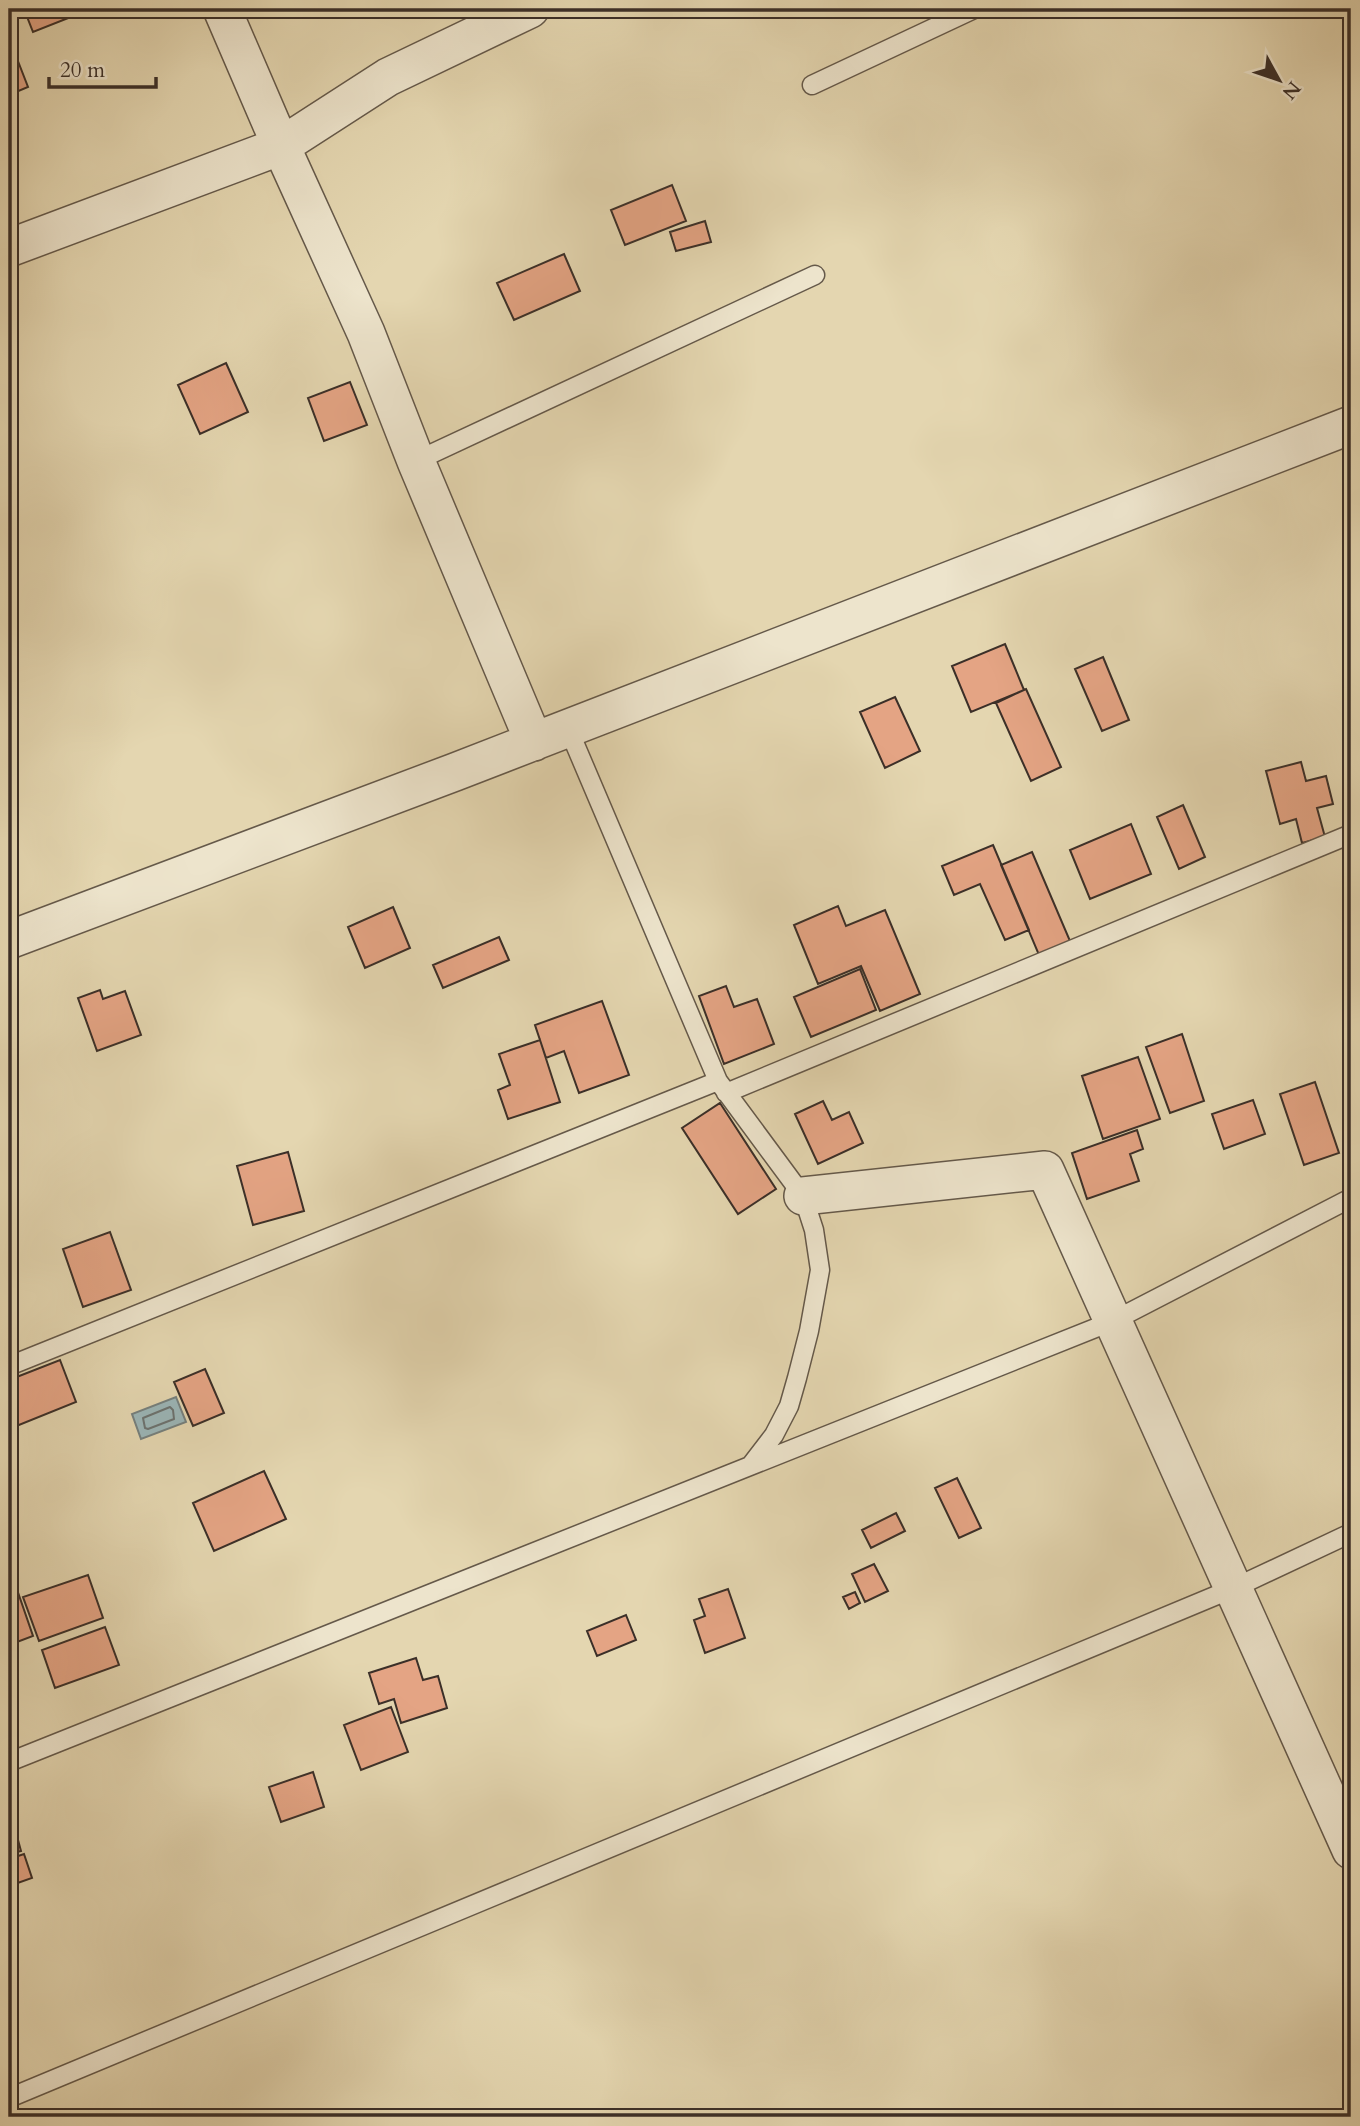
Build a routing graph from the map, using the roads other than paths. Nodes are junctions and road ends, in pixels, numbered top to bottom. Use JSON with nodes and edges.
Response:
{"nodes":[{"id":1,"x":222,"y":9,"type":"edge"},
{"id":2,"x":530,"y":9,"type":"edge"},
{"id":3,"x":974,"y":9,"type":"edge"},
{"id":4,"x":812,"y":85,"type":"dead end"},
{"id":5,"x":281,"y":146,"type":"junction"},
{"id":6,"x":9,"y":248,"type":"edge"},
{"id":7,"x":815,"y":275,"type":"dead end"},
{"id":8,"x":1351,"y":425,"type":"edge"},
{"id":9,"x":416,"y":461,"type":"junction"},
{"id":10,"x":568,"y":728,"type":"junction"},
{"id":11,"x":534,"y":742,"type":"junction"},
{"id":12,"x":1351,"y":834,"type":"edge"},
{"id":13,"x":9,"y":940,"type":"edge"},
{"id":14,"x":722,"y":1087,"type":"junction"},
{"id":15,"x":803,"y":1196,"type":"junction"},
{"id":16,"x":1351,"y":1198,"type":"edge"},
{"id":17,"x":1113,"y":1321,"type":"junction"},
{"id":18,"x":9,"y":1366,"type":"edge"},
{"id":19,"x":750,"y":1466,"type":"junction"},
{"id":20,"x":1351,"y":1533,"type":"edge"},
{"id":21,"x":1234,"y":1588,"type":"junction"},
{"id":22,"x":9,"y":1762,"type":"edge"},
{"id":23,"x":1351,"y":1850,"type":"edge"},
{"id":24,"x":9,"y":2098,"type":"edge"}],
"edges":[{"from":1,"to":5,"type":"street"},
{"from":2,"to":5,"type":"street"},
{"from":3,"to":4,"type":"lane"},
{"from":5,"to":6,"type":"street"},
{"from":5,"to":9,"type":"street"},
{"from":7,"to":9,"type":"lane"},
{"from":8,"to":10,"type":"street"},
{"from":9,"to":11,"type":"street"},
{"from":10,"to":11,"type":"street"},
{"from":10,"to":14,"type":"lane"},
{"from":11,"to":13,"type":"street"},
{"from":12,"to":14,"type":"lane"},
{"from":14,"to":15,"type":"lane"},
{"from":14,"to":18,"type":"lane"},
{"from":15,"to":17,"type":"street"},
{"from":15,"to":19,"type":"lane"},
{"from":16,"to":17,"type":"lane"},
{"from":17,"to":19,"type":"lane"},
{"from":17,"to":21,"type":"street"},
{"from":19,"to":22,"type":"lane"},
{"from":20,"to":21,"type":"lane"},
{"from":21,"to":23,"type":"street"},
{"from":21,"to":24,"type":"lane"}]}
